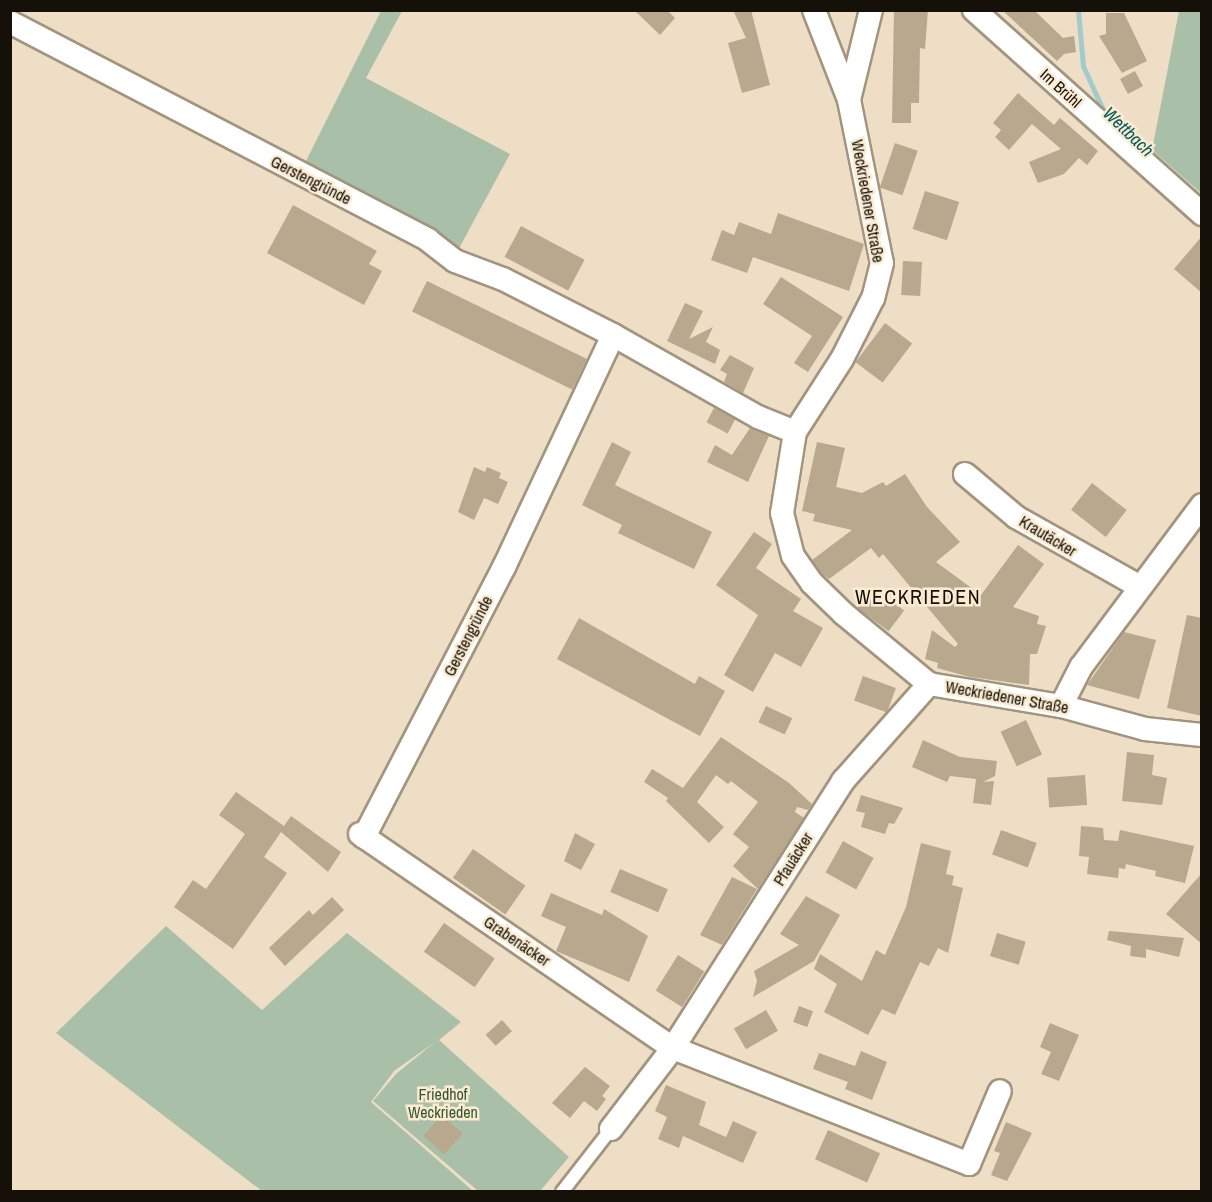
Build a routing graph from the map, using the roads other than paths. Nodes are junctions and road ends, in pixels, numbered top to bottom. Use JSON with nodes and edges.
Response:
{"nodes":[{"id":1,"x":814,"y":10,"type":"edge"},
{"id":2,"x":871,"y":10,"type":"edge"},
{"id":3,"x":974,"y":10,"type":"edge"},
{"id":4,"x":10,"y":22,"type":"edge"},
{"id":5,"x":849,"y":100,"type":"junction"},
{"id":6,"x":1202,"y":214,"type":"edge"},
{"id":7,"x":613,"y":335,"type":"junction"},
{"id":8,"x":795,"y":432,"type":"junction"},
{"id":9,"x":965,"y":474,"type":"dead end"},
{"id":10,"x":1202,"y":505,"type":"edge"},
{"id":11,"x":1140,"y":587,"type":"junction"},
{"id":12,"x":929,"y":684,"type":"junction"},
{"id":13,"x":1061,"y":706,"type":"junction"},
{"id":14,"x":1202,"y":735,"type":"edge"},
{"id":15,"x":362,"y":835,"type":"joint"},
{"id":16,"x":673,"y":1048,"type":"junction"},
{"id":17,"x":1000,"y":1091,"type":"dead end"},
{"id":18,"x":611,"y":1129,"type":"joint"},
{"id":19,"x":562,"y":1191,"type":"edge"}],
"edges":[{"from":1,"to":5,"type":"street","name":"Weckriedener Straße"},
{"from":2,"to":5,"type":"street"},
{"from":3,"to":6,"type":"street","name":"Im Brühl"},
{"from":4,"to":7,"type":"street","name":"Gerstengründe"},
{"from":5,"to":8,"type":"street","name":"Weckriedener Straße"},
{"from":7,"to":8,"type":"street","name":"Gerstengründe"},
{"from":7,"to":15,"type":"street","name":"Gerstengründe"},
{"from":8,"to":12,"type":"street","name":"Weckriedener Straße"},
{"from":9,"to":11,"type":"street","name":"Krautäcker"},
{"from":10,"to":11,"type":"street"},
{"from":11,"to":13,"type":"street"},
{"from":12,"to":13,"type":"street","name":"Weckriedener Straße"},
{"from":12,"to":16,"type":"street","name":"Pfauäcker"},
{"from":13,"to":14,"type":"street","name":"Weckriedener Straße"},
{"from":15,"to":16,"type":"street","name":"Grabenäcker"},
{"from":16,"to":17,"type":"street"},
{"from":16,"to":18,"type":"street","name":"Pfauäcker"},
{"from":18,"to":19,"type":"lane"}]}
